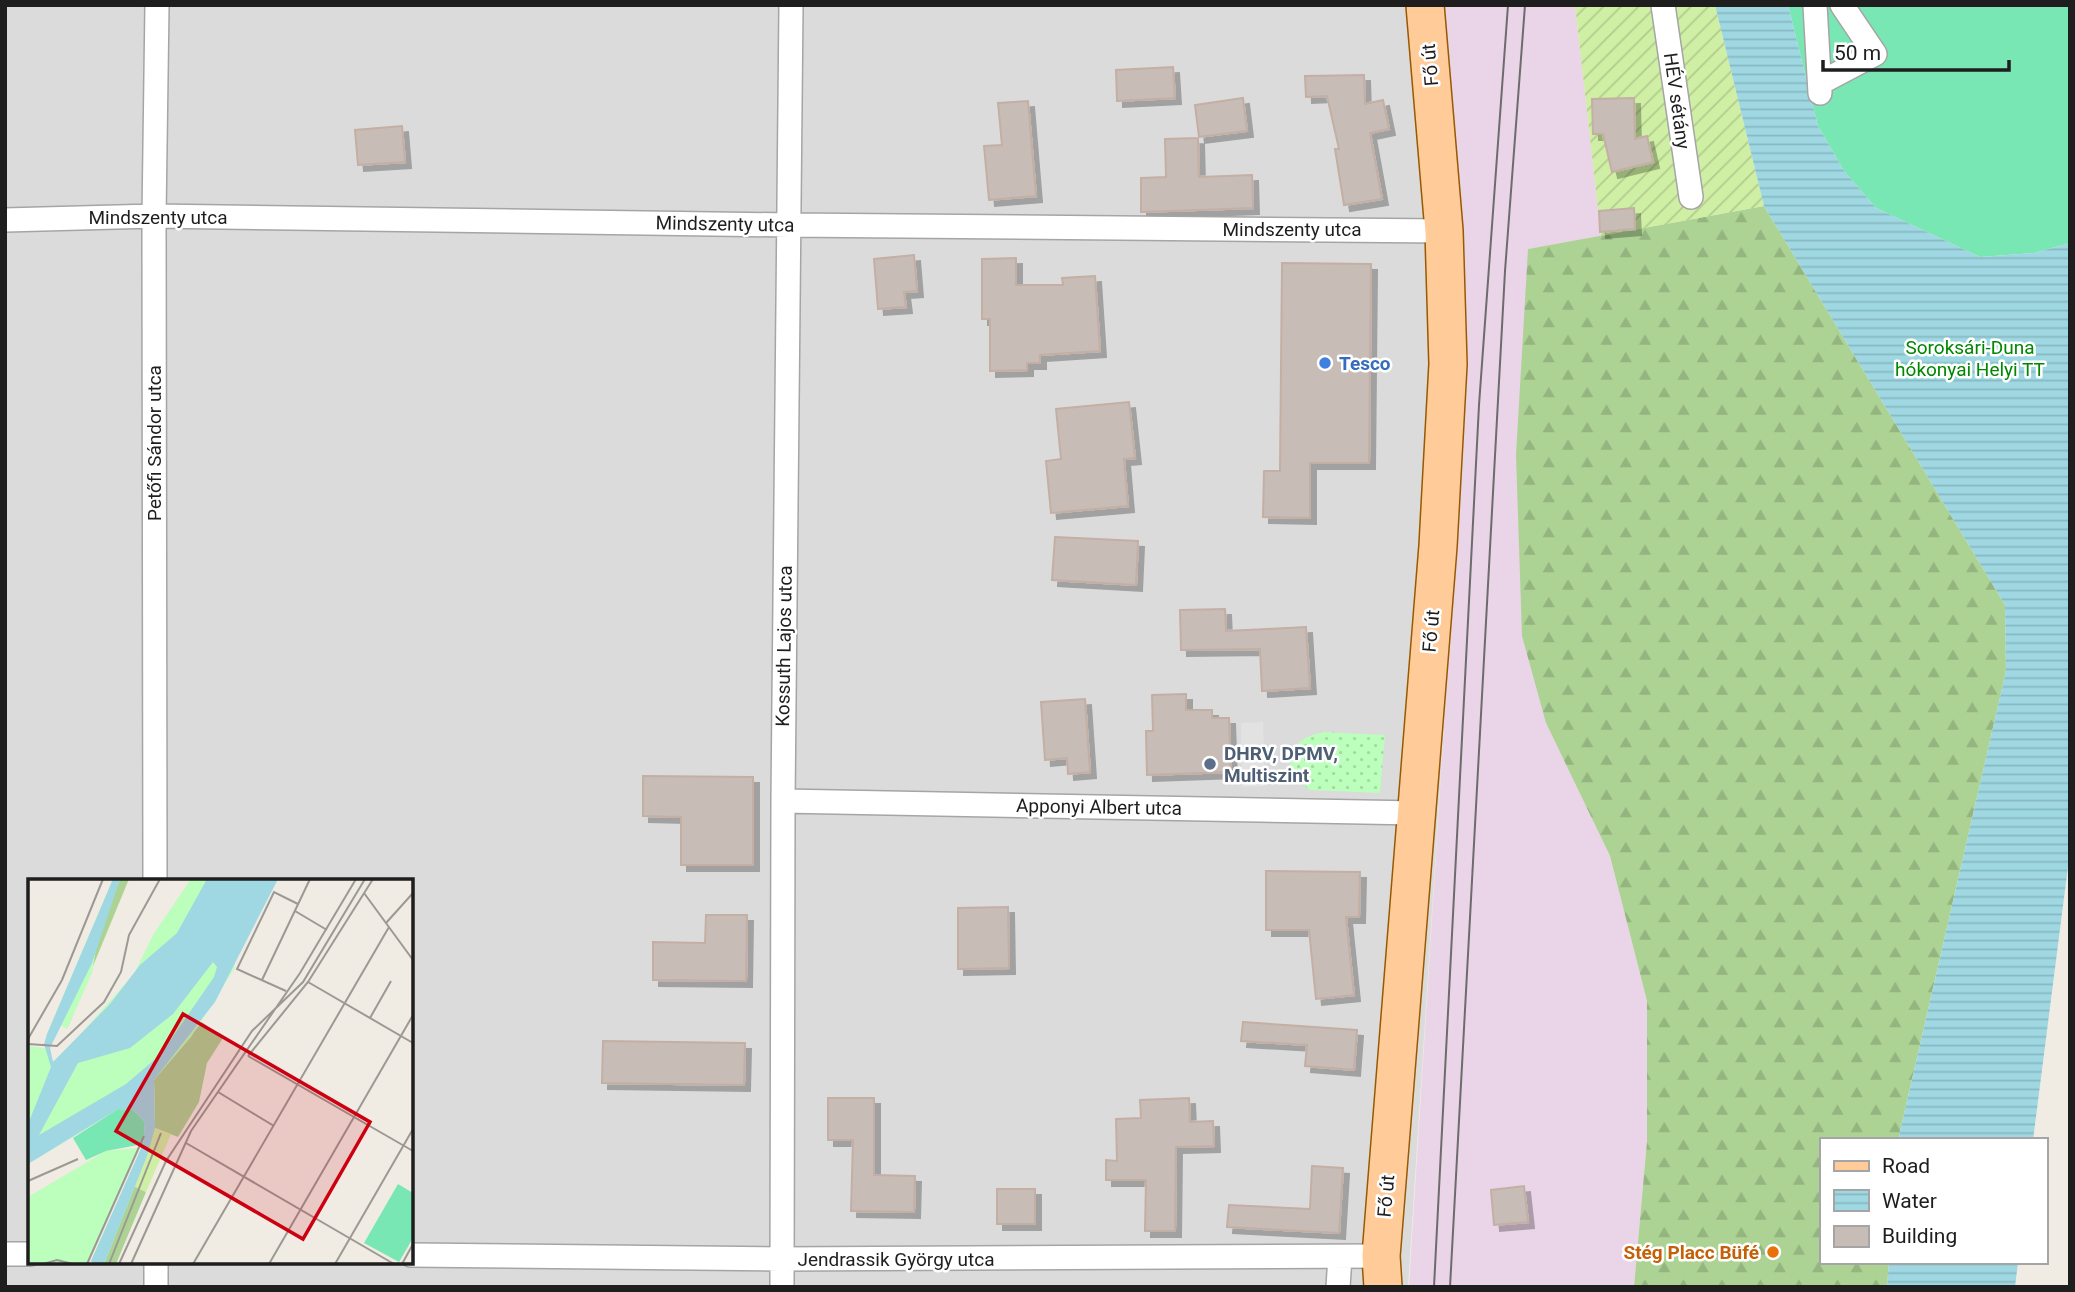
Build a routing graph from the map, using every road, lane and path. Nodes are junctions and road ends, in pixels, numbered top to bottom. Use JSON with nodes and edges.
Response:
{"nodes":[{"id":1,"x":157,"y":5,"type":"edge"},
{"id":2,"x":790,"y":5,"type":"edge"},
{"id":3,"x":1425,"y":5,"type":"edge"},
{"id":4,"x":1663,"y":5,"type":"edge"},
{"id":5,"x":1815,"y":5,"type":"edge"},
{"id":6,"x":1842,"y":5,"type":"edge"},
{"id":7,"x":1691,"y":197,"type":"dead end"},
{"id":8,"x":154,"y":216,"type":"junction"},
{"id":9,"x":5,"y":220,"type":"edge"},
{"id":10,"x":789,"y":225,"type":"junction"},
{"id":11,"x":1444,"y":231,"type":"junction"},
{"id":12,"x":783,"y":801,"type":"junction"},
{"id":13,"x":1416,"y":813,"type":"junction"},
{"id":14,"x":155,"y":879,"type":"edge"},
{"id":15,"x":5,"y":1254,"type":"edge"},
{"id":16,"x":28,"y":1254,"type":"edge"},
{"id":17,"x":413,"y":1255,"type":"edge"},
{"id":18,"x":1340,"y":1257,"type":"junction"},
{"id":19,"x":781,"y":1259,"type":"junction"},
{"id":20,"x":156,"y":1264,"type":"edge"},
{"id":21,"x":1379,"y":1276,"type":"edge"},
{"id":22,"x":156,"y":1287,"type":"edge"},
{"id":23,"x":782,"y":1287,"type":"edge"},
{"id":24,"x":1338,"y":1287,"type":"edge"}],
"edges":[{"from":1,"to":8,"type":"street","name":"Petőfi Sándor utca"},
{"from":2,"to":10,"type":"street","name":"Kossuth Lajos utca"},
{"from":3,"to":11,"type":"main road","name":"Fő út"},
{"from":4,"to":7,"type":"street","name":"HÉV sétány"},
{"from":5,"to":6,"type":"street"},
{"from":8,"to":9,"type":"street","name":"Mindszenty utca"},
{"from":8,"to":10,"type":"street","name":"Mindszenty utca"},
{"from":8,"to":14,"type":"street","name":"Petőfi Sándor utca"},
{"from":10,"to":11,"type":"street","name":"Mindszenty utca"},
{"from":10,"to":12,"type":"street","name":"Kossuth Lajos utca"},
{"from":11,"to":13,"type":"main road","name":"Fő út"},
{"from":12,"to":13,"type":"street","name":"Apponyi Albert utca"},
{"from":12,"to":19,"type":"street","name":"Kossuth Lajos utca"},
{"from":13,"to":21,"type":"main road","name":"Fő út"},
{"from":15,"to":16,"type":"street"},
{"from":17,"to":19,"type":"street","name":"Jendrassik György utca"},
{"from":18,"to":19,"type":"street","name":"Jendrassik György utca"},
{"from":18,"to":21,"type":"street","name":"Jendrassik György utca"},
{"from":18,"to":24,"type":"street"},
{"from":19,"to":23,"type":"street","name":"Kossuth Lajos utca"},
{"from":20,"to":22,"type":"street"}]}
